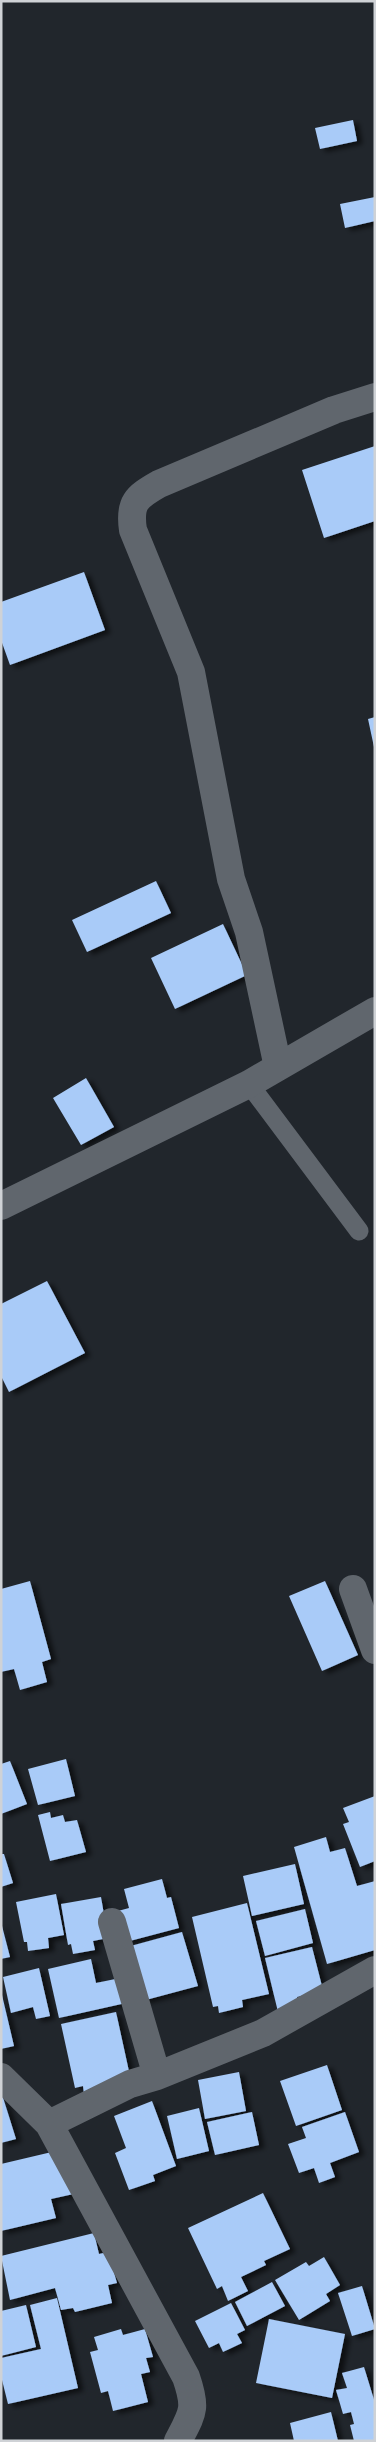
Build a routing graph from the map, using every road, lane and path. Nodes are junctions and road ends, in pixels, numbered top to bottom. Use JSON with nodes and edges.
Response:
{"nodes":[{"id":1,"x":375,"y":396,"type":"edge"},
{"id":2,"x":375,"y":1011,"type":"edge"},
{"id":3,"x":278,"y":1068,"type":"junction"},
{"id":4,"x":249,"y":1084,"type":"junction"},
{"id":5,"x":1,"y":1206,"type":"edge"},
{"id":6,"x":359,"y":1231,"type":"dead end"},
{"id":7,"x":353,"y":1588,"type":"dead end"},
{"id":8,"x":375,"y":1650,"type":"edge"},
{"id":9,"x":112,"y":1922,"type":"dead end"},
{"id":10,"x":375,"y":1970,"type":"edge"},
{"id":11,"x":157,"y":2076,"type":"junction"},
{"id":12,"x":1,"y":2077,"type":"edge"},
{"id":13,"x":49,"y":2124,"type":"junction"},
{"id":14,"x":178,"y":2441,"type":"edge"}],
"edges":[{"from":1,"to":3,"type":"street"},
{"from":2,"to":3,"type":"street"},
{"from":3,"to":4,"type":"street"},
{"from":4,"to":5,"type":"street"},
{"from":4,"to":6,"type":"lane"},
{"from":7,"to":8,"type":"street"},
{"from":9,"to":11,"type":"street"},
{"from":10,"to":11,"type":"street"},
{"from":11,"to":13,"type":"street"},
{"from":12,"to":13,"type":"street"},
{"from":13,"to":14,"type":"street"}]}
